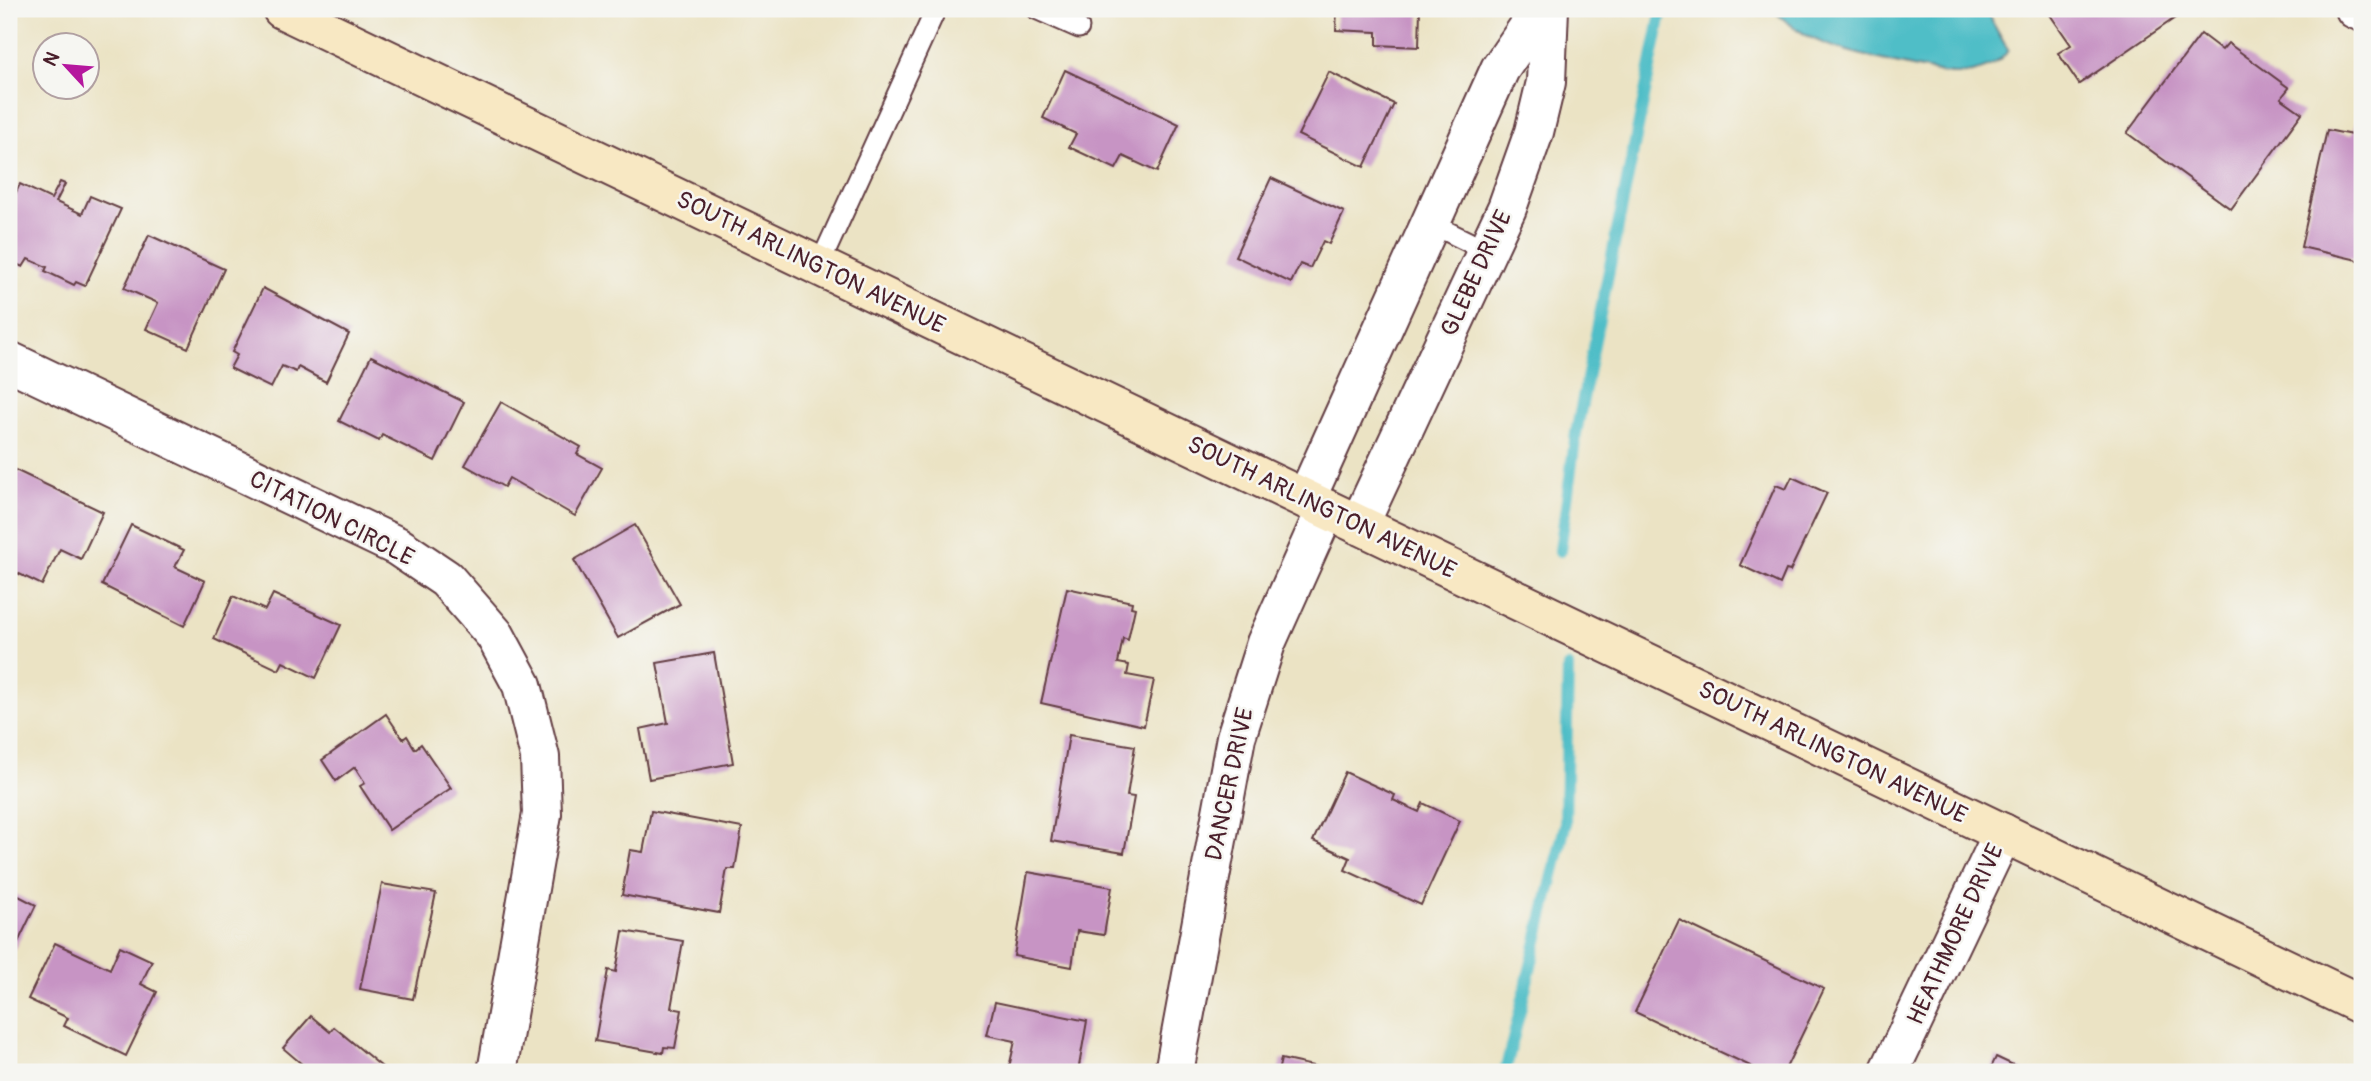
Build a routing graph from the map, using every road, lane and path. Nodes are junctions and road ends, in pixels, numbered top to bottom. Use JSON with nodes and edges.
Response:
{"nodes":[{"id":1,"x":282,"y":9,"type":"edge"},
{"id":2,"x":936,"y":9,"type":"edge"},
{"id":3,"x":1037,"y":9,"type":"edge"},
{"id":4,"x":1541,"y":9,"type":"edge"},
{"id":5,"x":1549,"y":9,"type":"edge"},
{"id":6,"x":2355,"y":9,"type":"edge"},
{"id":7,"x":2362,"y":12,"type":"edge"},
{"id":8,"x":1079,"y":27,"type":"dead end"},
{"id":9,"x":1432,"y":224,"type":"junction"},
{"id":10,"x":1487,"y":251,"type":"junction"},
{"id":11,"x":819,"y":266,"type":"junction"},
{"id":12,"x":9,"y":361,"type":"edge"},
{"id":13,"x":1330,"y":511,"type":"junction"},
{"id":14,"x":2003,"y":833,"type":"junction"},
{"id":15,"x":2362,"y":1005,"type":"edge"},
{"id":16,"x":497,"y":1072,"type":"edge"},
{"id":17,"x":1174,"y":1072,"type":"edge"},
{"id":18,"x":1889,"y":1072,"type":"edge"}],
"edges":[{"from":1,"to":11,"type":"main road","name":"SOUTH ARLINGTON AVENUE"},
{"from":2,"to":11,"type":"lane"},
{"from":3,"to":8,"type":"lane"},
{"from":4,"to":9,"type":"street"},
{"from":5,"to":10,"type":"street","name":"GLEBE DRIVE"},
{"from":6,"to":7,"type":"street"},
{"from":9,"to":10,"type":"lane"},
{"from":9,"to":13,"type":"street"},
{"from":10,"to":13,"type":"street","name":"GLEBE DRIVE"},
{"from":11,"to":13,"type":"main road","name":"SOUTH ARLINGTON AVENUE"},
{"from":12,"to":16,"type":"street","name":"CITATION CIRCLE"},
{"from":13,"to":14,"type":"main road","name":"SOUTH ARLINGTON AVENUE"},
{"from":13,"to":17,"type":"street","name":"DANCER DRIVE"},
{"from":14,"to":15,"type":"main road","name":"SOUTH ARLINGTON AVENUE"},
{"from":14,"to":18,"type":"street","name":"HEATHMORE DRIVE"}]}
